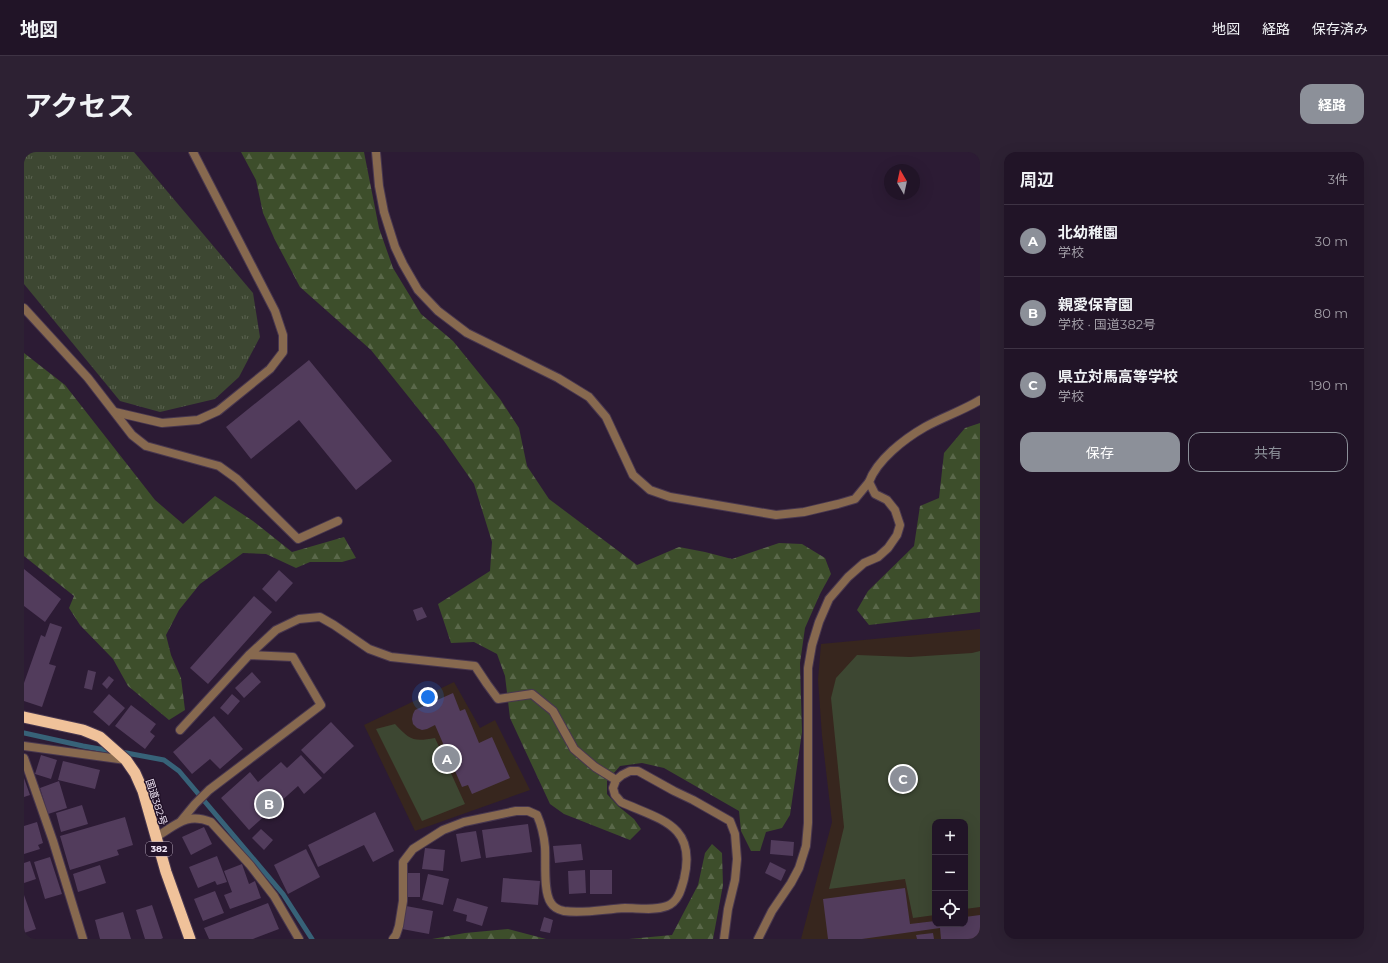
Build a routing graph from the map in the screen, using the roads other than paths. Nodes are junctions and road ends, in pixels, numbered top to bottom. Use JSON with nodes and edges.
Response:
{"nodes":[{"id":1,"x":193,"y":152,"type":"edge"},
{"id":2,"x":376,"y":152,"type":"edge"},
{"id":3,"x":24,"y":308,"type":"edge"},
{"id":4,"x":980,"y":400,"type":"edge"},
{"id":5,"x":115,"y":412,"type":"junction"},
{"id":6,"x":869,"y":482,"type":"junction"},
{"id":7,"x":338,"y":521,"type":"dead end"},
{"id":8,"x":249,"y":655,"type":"junction"},
{"id":9,"x":24,"y":716,"type":"edge"},
{"id":10,"x":180,"y":730,"type":"dead end"},
{"id":11,"x":24,"y":746,"type":"edge"},
{"id":12,"x":24,"y":758,"type":"edge"},
{"id":13,"x":126,"y":760,"type":"junction"},
{"id":14,"x":616,"y":780,"type":"junction"},
{"id":15,"x":181,"y":821,"type":"junction"},
{"id":16,"x":156,"y":837,"type":"junction"},
{"id":17,"x":83,"y":939,"type":"edge"},
{"id":18,"x":190,"y":939,"type":"edge"},
{"id":19,"x":298,"y":939,"type":"edge"},
{"id":20,"x":393,"y":939,"type":"edge"},
{"id":21,"x":724,"y":939,"type":"edge"},
{"id":22,"x":758,"y":939,"type":"edge"}],
"edges":[{"from":1,"to":5,"type":"street"},
{"from":2,"to":6,"type":"street"},
{"from":3,"to":5,"type":"street"},
{"from":4,"to":6,"type":"street"},
{"from":5,"to":7,"type":"street"},
{"from":6,"to":22,"type":"street"},
{"from":8,"to":10,"type":"street"},
{"from":8,"to":14,"type":"street"},
{"from":8,"to":15,"type":"street"},
{"from":9,"to":13,"type":"highway","name":"国道382号","number":"382"},
{"from":11,"to":13,"type":"street"},
{"from":12,"to":17,"type":"street"},
{"from":13,"to":16,"type":"highway","name":"国道382号","number":"382"},
{"from":14,"to":20,"type":"street"},
{"from":14,"to":21,"type":"street"},
{"from":15,"to":16,"type":"street"},
{"from":15,"to":19,"type":"street"},
{"from":16,"to":18,"type":"highway","name":"国道382号","number":"382"}]}
